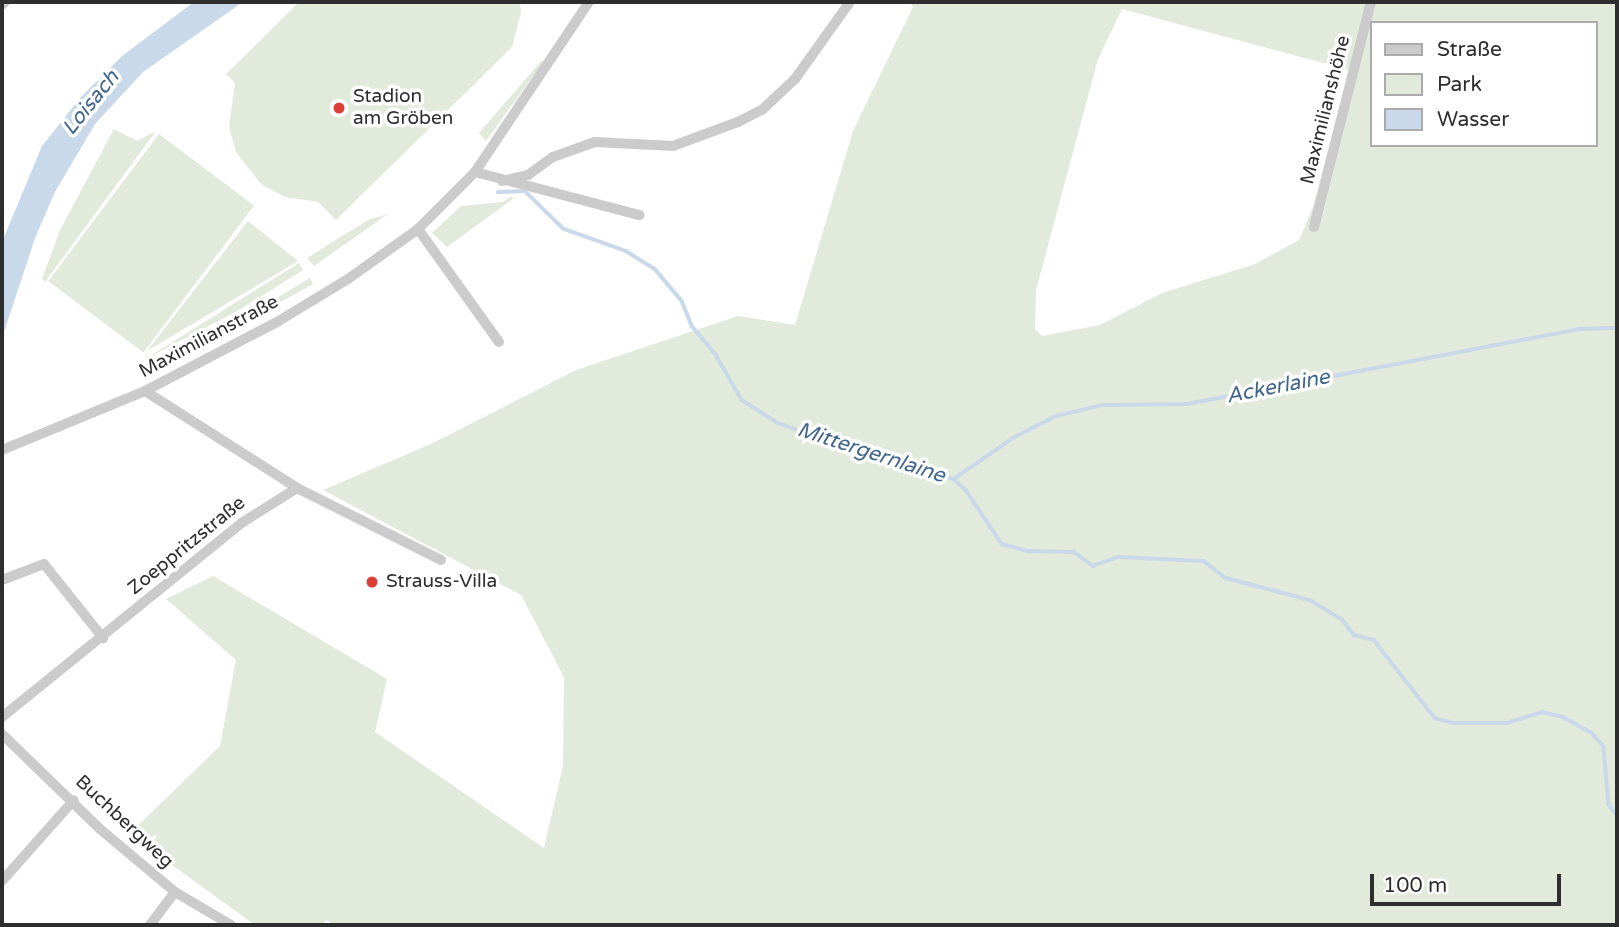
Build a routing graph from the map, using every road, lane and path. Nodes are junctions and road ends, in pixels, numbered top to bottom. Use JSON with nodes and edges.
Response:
{"nodes":[{"id":1,"x":589,"y":2,"type":"edge"},
{"id":2,"x":850,"y":2,"type":"edge"},
{"id":3,"x":1371,"y":2,"type":"edge"},
{"id":4,"x":475,"y":172,"type":"junction"},
{"id":5,"x":502,"y":181,"type":"junction"},
{"id":6,"x":639,"y":215,"type":"dead end"},
{"id":7,"x":1314,"y":227,"type":"dead end"},
{"id":8,"x":418,"y":229,"type":"junction"},
{"id":9,"x":499,"y":342,"type":"dead end"},
{"id":10,"x":145,"y":391,"type":"junction"},
{"id":11,"x":2,"y":450,"type":"edge"},
{"id":12,"x":297,"y":488,"type":"junction"},
{"id":13,"x":441,"y":560,"type":"dead end"},
{"id":14,"x":2,"y":580,"type":"edge"},
{"id":15,"x":103,"y":638,"type":"junction"},
{"id":16,"x":2,"y":718,"type":"edge"},
{"id":17,"x":2,"y":734,"type":"edge"},
{"id":18,"x":74,"y":800,"type":"junction"},
{"id":19,"x":2,"y":881,"type":"edge"},
{"id":20,"x":175,"y":892,"type":"junction"},
{"id":21,"x":150,"y":925,"type":"edge"},
{"id":22,"x":231,"y":925,"type":"edge"}],
"edges":[{"from":1,"to":4,"type":"street","name":"Maximilianstraße"},
{"from":2,"to":5,"type":"street"},
{"from":3,"to":7,"type":"street","name":"Maximilianshöhe"},
{"from":4,"to":5,"type":"street"},
{"from":4,"to":8,"type":"street","name":"Maximilianstraße"},
{"from":5,"to":6,"type":"street"},
{"from":8,"to":9,"type":"street"},
{"from":8,"to":10,"type":"street","name":"Maximilianstraße"},
{"from":10,"to":11,"type":"street","name":"Maximilianstraße"},
{"from":10,"to":12,"type":"street"},
{"from":12,"to":13,"type":"street"},
{"from":12,"to":15,"type":"street","name":"Zoeppritzstraße"},
{"from":14,"to":15,"type":"street"},
{"from":15,"to":16,"type":"street","name":"Zoeppritzstraße"},
{"from":17,"to":18,"type":"street","name":"Buchbergweg"},
{"from":18,"to":19,"type":"street"},
{"from":18,"to":20,"type":"street","name":"Buchbergweg"},
{"from":20,"to":21,"type":"street"},
{"from":20,"to":22,"type":"street","name":"Buchbergweg"}]}
